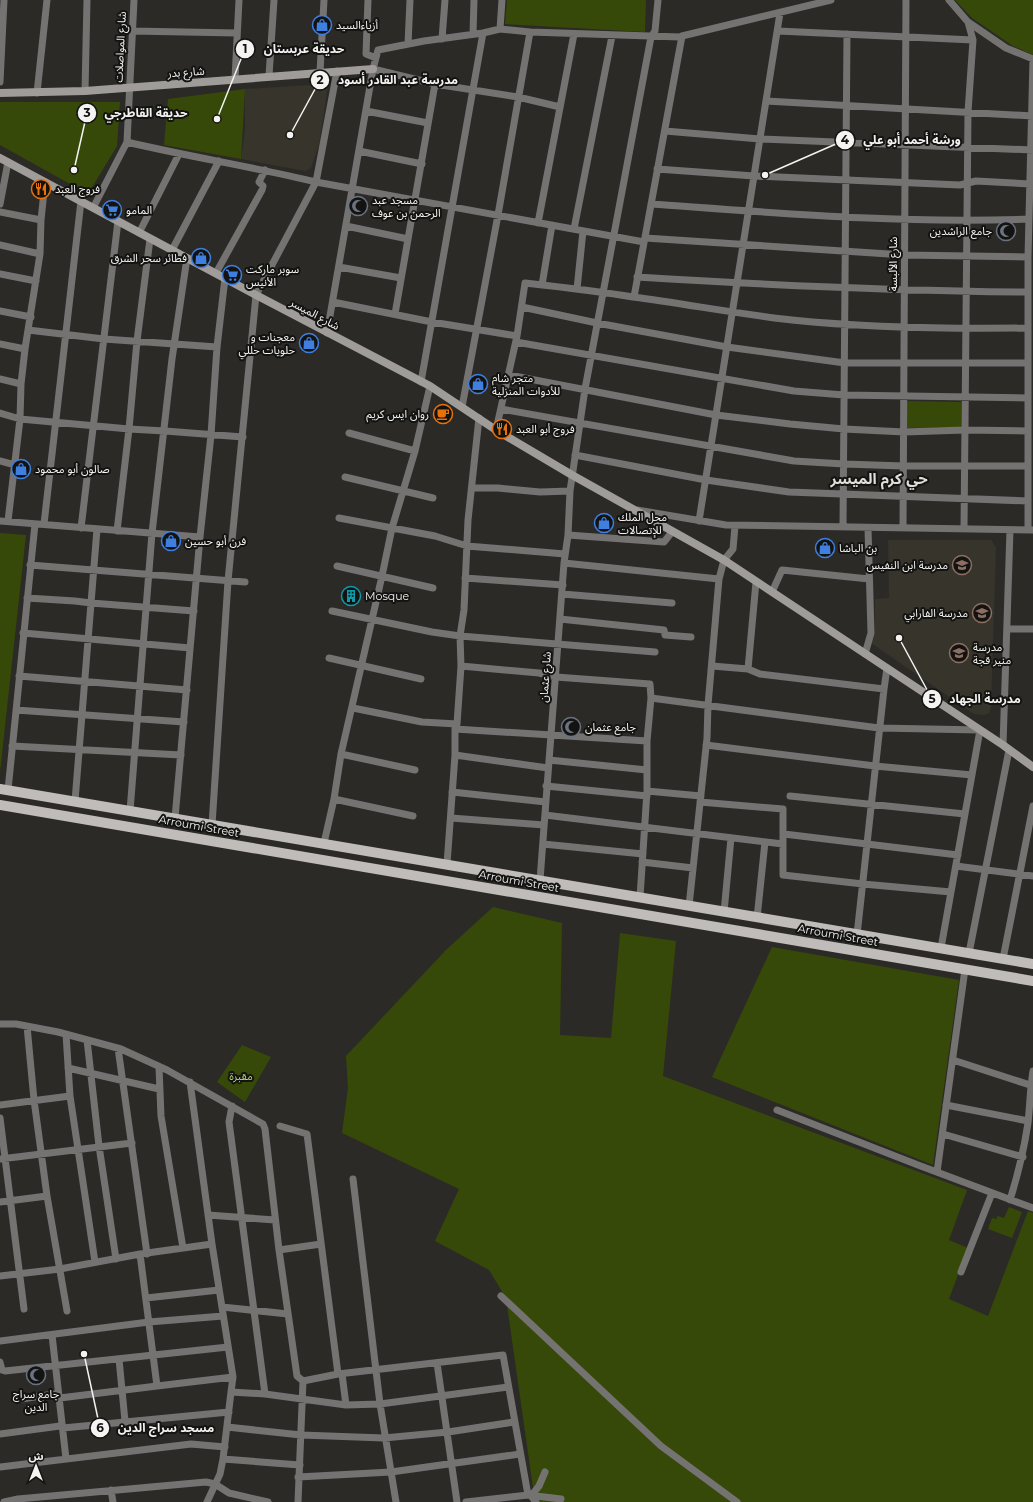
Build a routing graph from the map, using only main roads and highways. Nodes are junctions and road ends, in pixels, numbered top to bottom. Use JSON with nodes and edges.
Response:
{"nodes":[{"id":1,"x":373,"y":69,"type":"road end"},
{"id":2,"x":0,"y":93,"type":"edge"},
{"id":3,"x":4,"y":160,"type":"edge"},
{"id":4,"x":1033,"y":766,"type":"edge"},
{"id":5,"x":4,"y":789,"type":"edge"},
{"id":6,"x":0,"y":805,"type":"edge"},
{"id":7,"x":1033,"y":964,"type":"edge"},
{"id":8,"x":1033,"y":981,"type":"edge"}],
"edges":[{"from":1,"to":2,"type":"main road","name":"شارع بدر"},
{"from":3,"to":4,"type":"main road","name":"شارع الميسر"},
{"from":5,"to":7,"type":"main road","name":"Arroumi Street"},
{"from":6,"to":8,"type":"main road","name":"Arroumi Street"}]}
